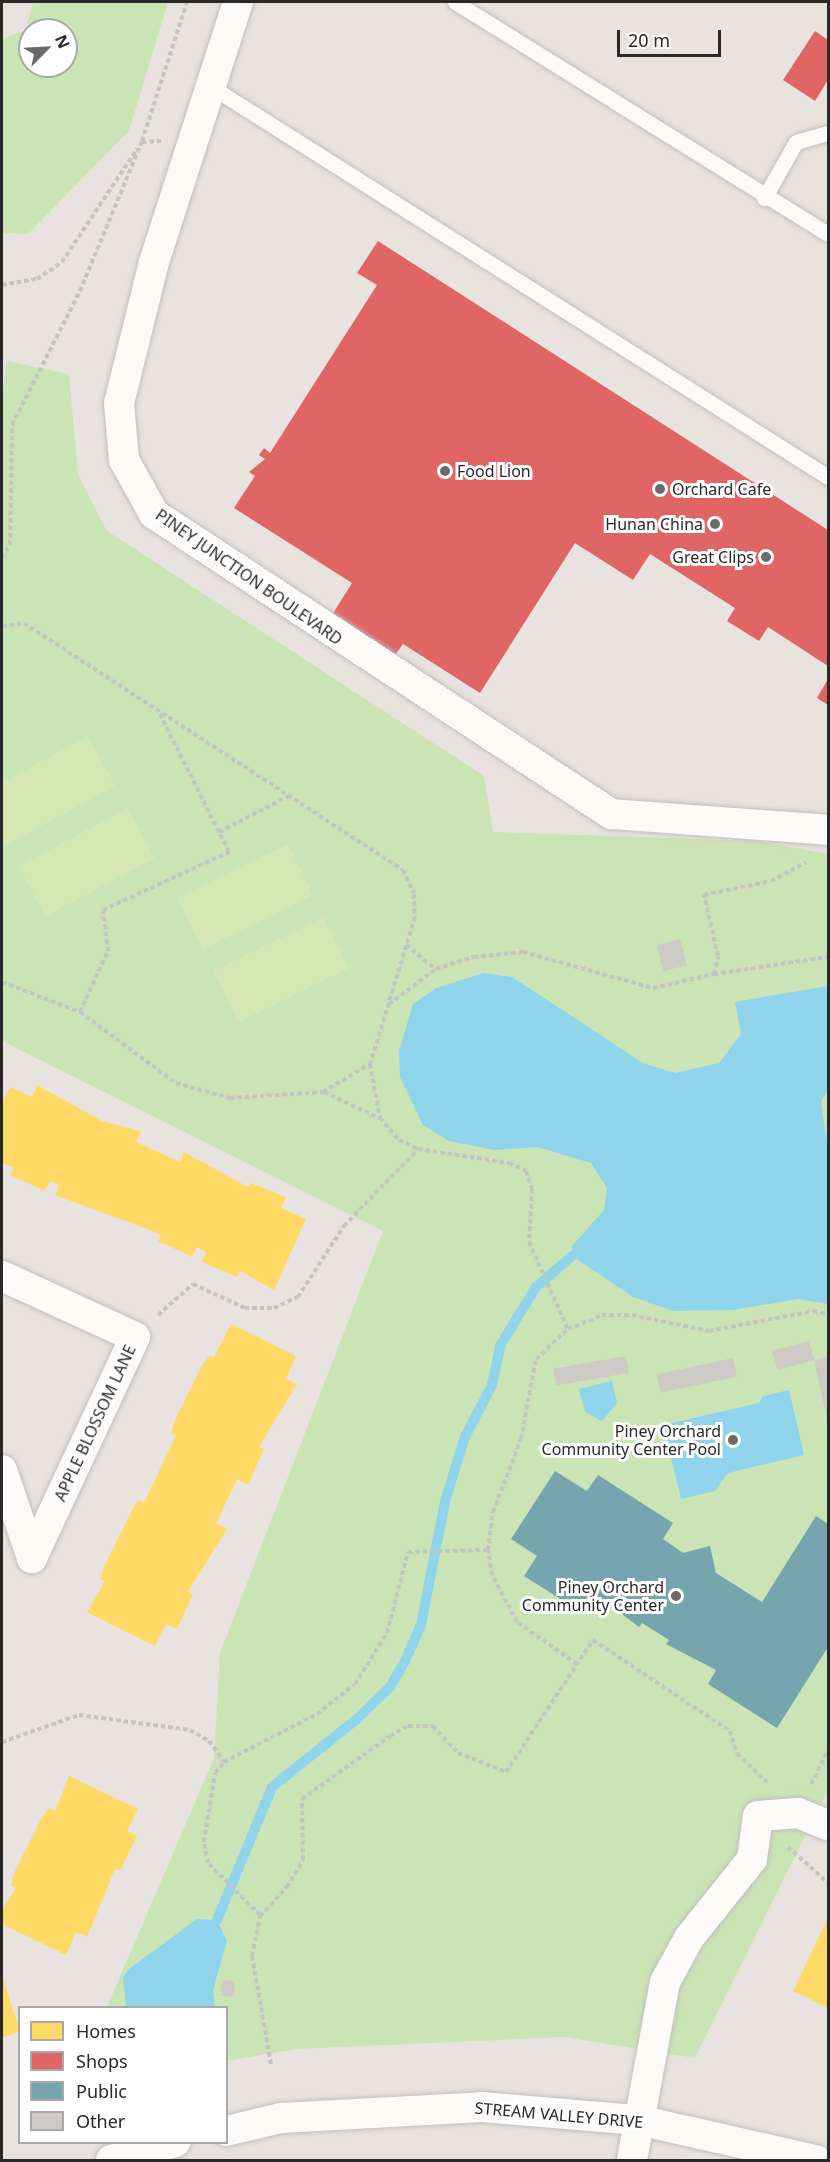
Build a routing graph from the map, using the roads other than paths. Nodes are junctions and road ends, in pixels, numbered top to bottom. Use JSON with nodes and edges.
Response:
{"nodes":[{"id":1,"x":238,"y":2,"type":"edge"},
{"id":2,"x":455,"y":2,"type":"edge"},
{"id":3,"x":210,"y":86,"type":"junction"},
{"id":4,"x":828,"y":133,"type":"edge"},
{"id":5,"x":764,"y":198,"type":"junction"},
{"id":6,"x":828,"y":234,"type":"edge"},
{"id":7,"x":828,"y":477,"type":"edge"},
{"id":8,"x":823,"y":843,"type":"edge"},
{"id":9,"x":2,"y":1276,"type":"edge"},
{"id":10,"x":2,"y":1470,"type":"edge"},
{"id":11,"x":828,"y":1825,"type":"edge"},
{"id":12,"x":638,"y":2120,"type":"junction"},
{"id":13,"x":228,"y":2131,"type":"edge"},
{"id":14,"x":169,"y":2144,"type":"edge"},
{"id":15,"x":111,"y":2160,"type":"edge"},
{"id":16,"x":632,"y":2160,"type":"edge"},
{"id":17,"x":816,"y":2160,"type":"edge"}],
"edges":[{"from":1,"to":3,"type":"street","name":"PINEY JUNCTION BOULEVARD"},
{"from":2,"to":5,"type":"lane"},
{"from":3,"to":7,"type":"lane"},
{"from":3,"to":8,"type":"street","name":"PINEY JUNCTION BOULEVARD"},
{"from":4,"to":5,"type":"lane"},
{"from":5,"to":6,"type":"lane"},
{"from":9,"to":10,"type":"street","name":"APPLE BLOSSOM LANE"},
{"from":11,"to":12,"type":"street"},
{"from":12,"to":13,"type":"street","name":"STREAM VALLEY DRIVE"},
{"from":12,"to":16,"type":"street"},
{"from":12,"to":17,"type":"street","name":"STREAM VALLEY DRIVE"},
{"from":14,"to":15,"type":"street"}]}
